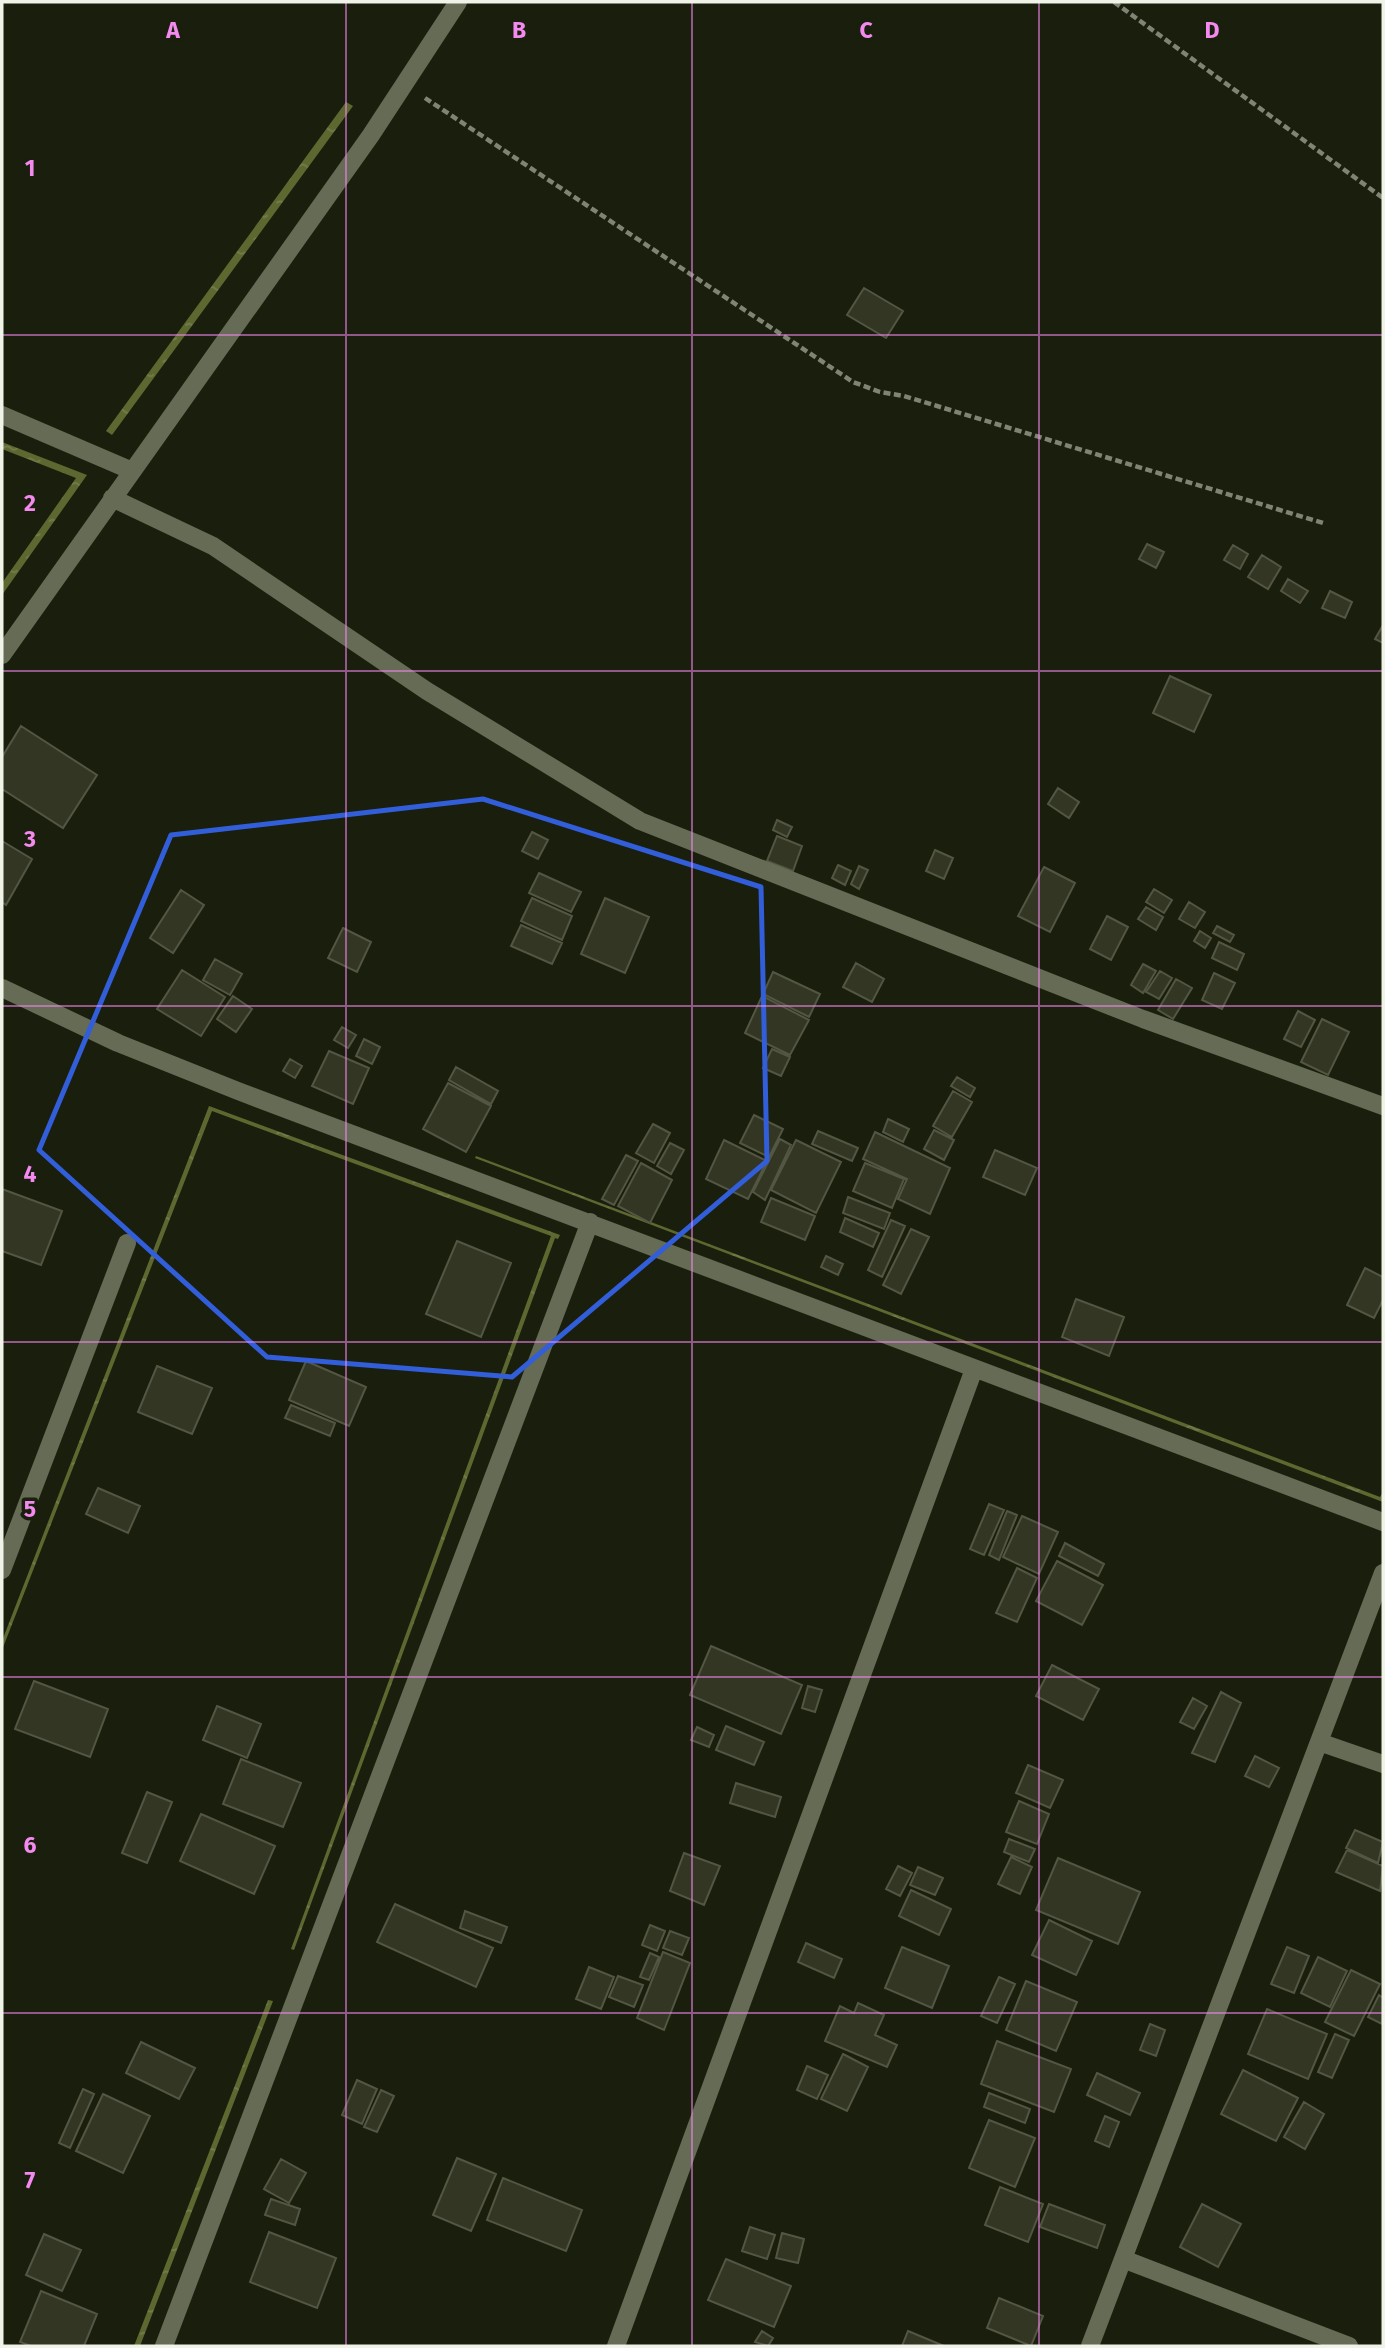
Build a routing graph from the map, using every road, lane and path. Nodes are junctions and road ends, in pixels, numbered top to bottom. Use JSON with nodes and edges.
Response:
{"nodes":[{"id":1,"x":458,"y":2,"type":"edge"},
{"id":2,"x":1114,"y":2,"type":"edge"},
{"id":3,"x":404,"y":84,"type":"junction"},
{"id":4,"x":1383,"y":198,"type":"edge"},
{"id":5,"x":2,"y":415,"type":"edge"},
{"id":6,"x":131,"y":470,"type":"junction"},
{"id":7,"x":112,"y":498,"type":"junction"},
{"id":8,"x":1322,"y":523,"type":"dead end"},
{"id":9,"x":2,"y":654,"type":"edge"},
{"id":10,"x":2,"y":988,"type":"edge"},
{"id":11,"x":1383,"y":1106,"type":"edge"},
{"id":12,"x":590,"y":1222,"type":"junction"},
{"id":13,"x":127,"y":1242,"type":"dead end"},
{"id":14,"x":974,"y":1369,"type":"junction"},
{"id":15,"x":1383,"y":1522,"type":"edge"},
{"id":16,"x":2,"y":1570,"type":"edge"},
{"id":17,"x":1383,"y":1573,"type":"edge"},
{"id":18,"x":1319,"y":1742,"type":"junction"},
{"id":19,"x":1383,"y":1764,"type":"edge"},
{"id":20,"x":1123,"y":2259,"type":"junction"},
{"id":21,"x":164,"y":2346,"type":"edge"},
{"id":22,"x":616,"y":2346,"type":"edge"},
{"id":23,"x":1090,"y":2346,"type":"edge"},
{"id":24,"x":1349,"y":2346,"type":"edge"}],
"edges":[{"from":1,"to":3,"type":"street"},
{"from":2,"to":4,"type":"path"},
{"from":3,"to":6,"type":"street"},
{"from":3,"to":8,"type":"path"},
{"from":5,"to":6,"type":"street"},
{"from":6,"to":7,"type":"street"},
{"from":7,"to":9,"type":"street"},
{"from":7,"to":11,"type":"street"},
{"from":10,"to":12,"type":"street"},
{"from":12,"to":14,"type":"street"},
{"from":12,"to":21,"type":"street"},
{"from":13,"to":16,"type":"street"},
{"from":14,"to":15,"type":"street"},
{"from":14,"to":22,"type":"street"},
{"from":17,"to":18,"type":"street"},
{"from":18,"to":19,"type":"street"},
{"from":18,"to":20,"type":"street"},
{"from":20,"to":23,"type":"street"},
{"from":20,"to":24,"type":"street"}]}
